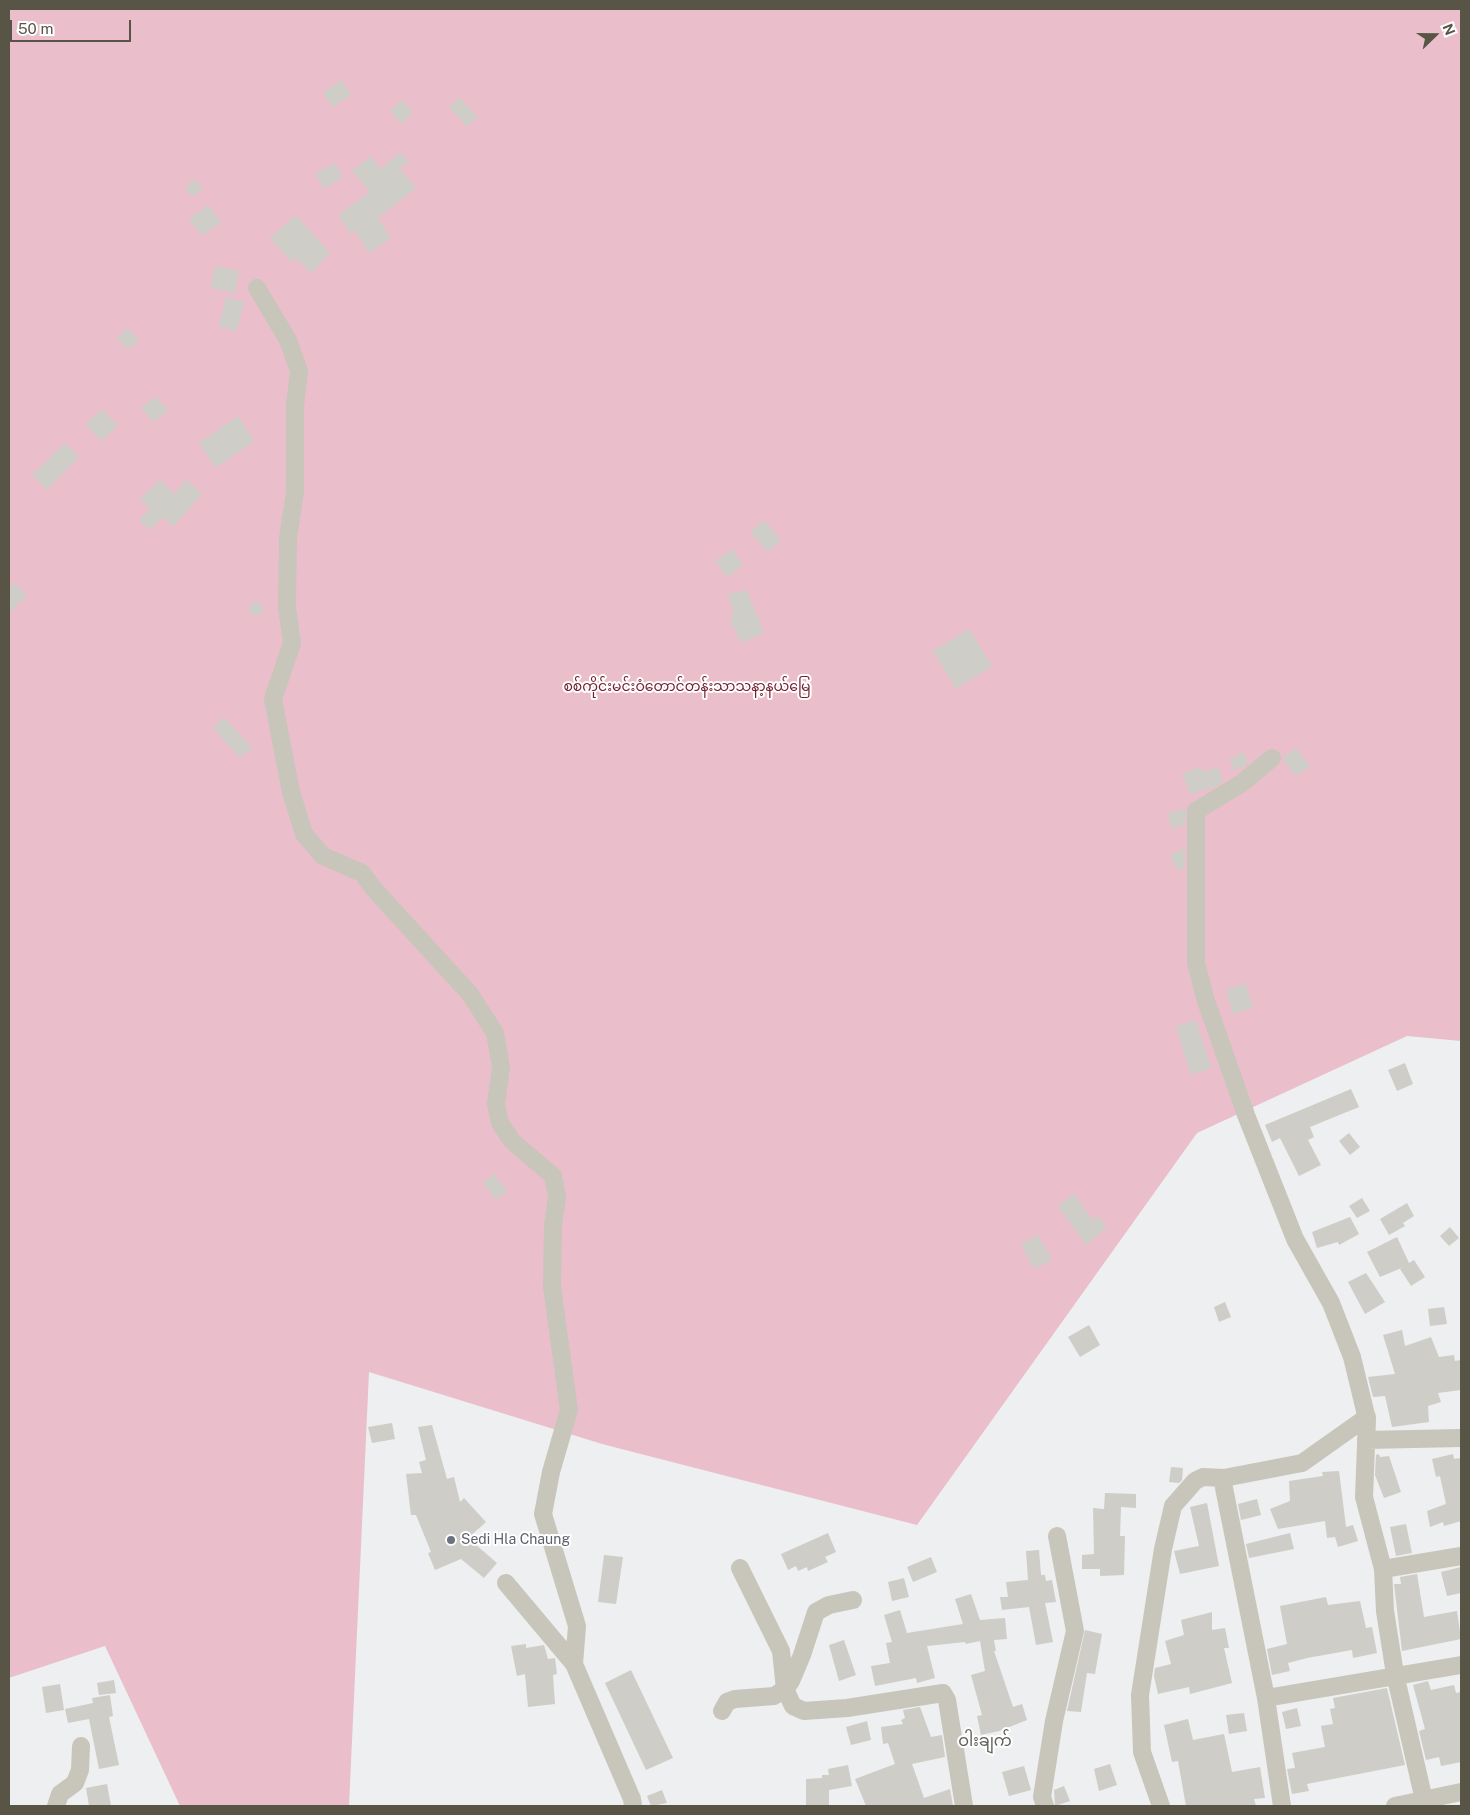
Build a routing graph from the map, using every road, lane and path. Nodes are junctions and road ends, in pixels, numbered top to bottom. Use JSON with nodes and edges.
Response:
{"nodes":[{"id":1,"x":257,"y":288,"type":"dead end"},
{"id":2,"x":1272,"y":758,"type":"dead end"},
{"id":3,"x":1367,"y":1417,"type":"junction"},
{"id":4,"x":1461,"y":1438,"type":"edge"},
{"id":5,"x":1366,"y":1440,"type":"junction"},
{"id":6,"x":1222,"y":1478,"type":"junction"},
{"id":7,"x":1057,"y":1536,"type":"dead end"},
{"id":8,"x":1461,"y":1556,"type":"edge"},
{"id":9,"x":740,"y":1568,"type":"dead end"},
{"id":10,"x":1383,"y":1569,"type":"junction"},
{"id":11,"x":506,"y":1583,"type":"dead end"},
{"id":12,"x":853,"y":1600,"type":"dead end"},
{"id":13,"x":574,"y":1664,"type":"junction"},
{"id":14,"x":1461,"y":1665,"type":"edge"},
{"id":15,"x":1395,"y":1674,"type":"junction"},
{"id":16,"x":785,"y":1689,"type":"junction"},
{"id":17,"x":1266,"y":1698,"type":"junction"},
{"id":18,"x":722,"y":1711,"type":"dead end"},
{"id":19,"x":81,"y":1746,"type":"dead end"},
{"id":20,"x":1461,"y":1792,"type":"edge"},
{"id":21,"x":1424,"y":1800,"type":"junction"},
{"id":22,"x":56,"y":1806,"type":"edge"},
{"id":23,"x":633,"y":1806,"type":"edge"},
{"id":24,"x":964,"y":1806,"type":"edge"},
{"id":25,"x":1046,"y":1806,"type":"edge"},
{"id":26,"x":1161,"y":1806,"type":"edge"},
{"id":27,"x":1282,"y":1806,"type":"edge"},
{"id":28,"x":1395,"y":1806,"type":"edge"}],
"edges":[{"from":1,"to":13,"type":"street"},
{"from":2,"to":3,"type":"street"},
{"from":3,"to":5,"type":"street"},
{"from":3,"to":6,"type":"street"},
{"from":4,"to":5,"type":"street"},
{"from":5,"to":10,"type":"street"},
{"from":6,"to":17,"type":"street"},
{"from":6,"to":26,"type":"street"},
{"from":7,"to":25,"type":"street"},
{"from":8,"to":10,"type":"street"},
{"from":9,"to":16,"type":"street"},
{"from":10,"to":15,"type":"street"},
{"from":11,"to":13,"type":"street"},
{"from":12,"to":16,"type":"street"},
{"from":13,"to":23,"type":"street"},
{"from":14,"to":15,"type":"street"},
{"from":15,"to":17,"type":"street"},
{"from":15,"to":21,"type":"street"},
{"from":16,"to":18,"type":"street"},
{"from":16,"to":24,"type":"street"},
{"from":17,"to":27,"type":"street"},
{"from":19,"to":22,"type":"street"},
{"from":20,"to":21,"type":"street"},
{"from":21,"to":28,"type":"street"}]}
